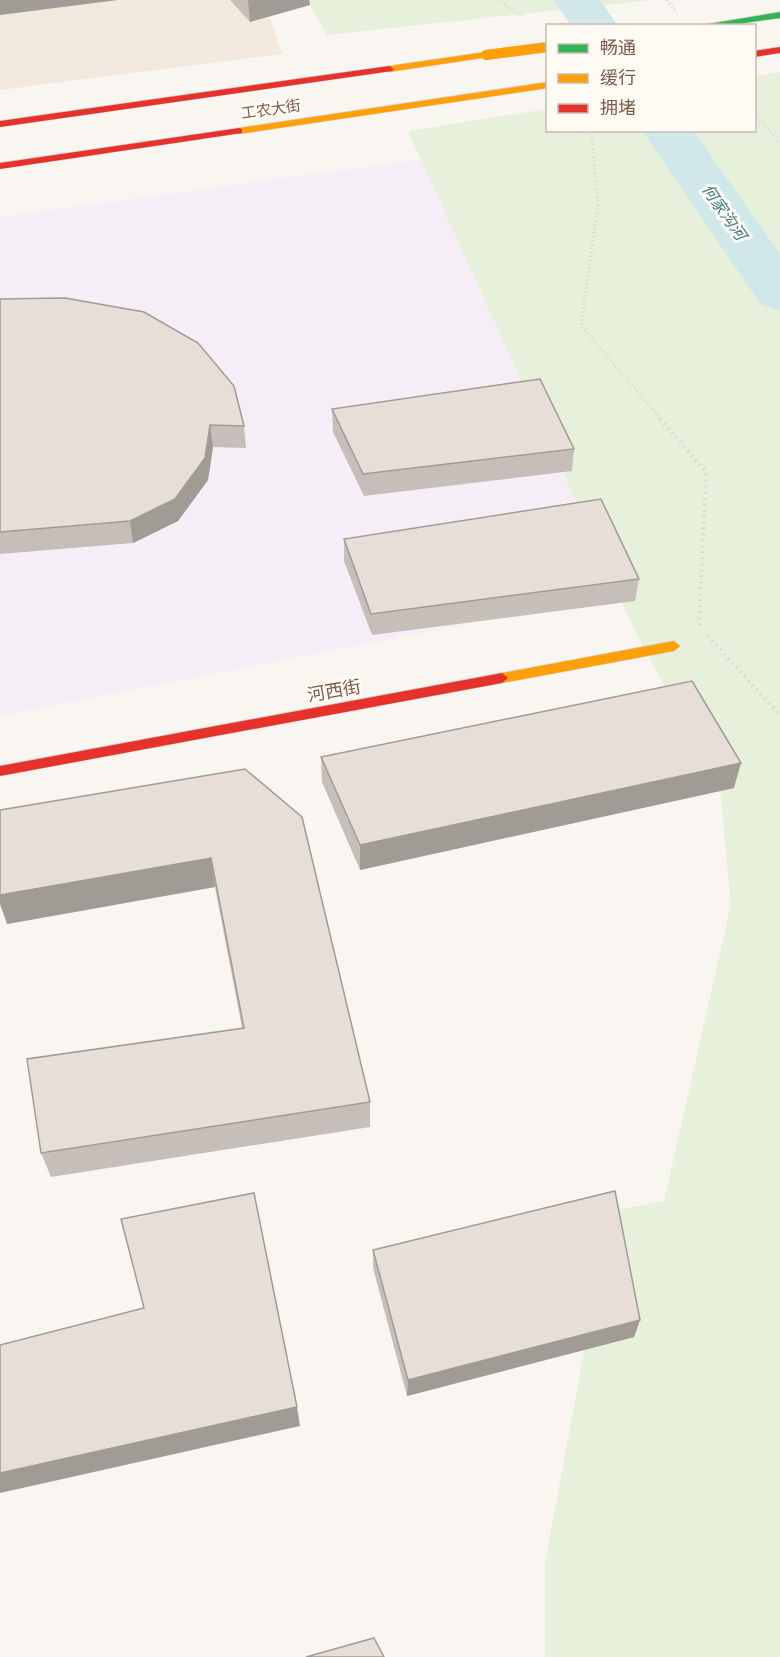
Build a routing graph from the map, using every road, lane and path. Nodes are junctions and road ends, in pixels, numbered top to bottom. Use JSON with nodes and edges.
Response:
{"nodes":[{"id":1,"x":780,"y":15,"type":"edge"},
{"id":2,"x":713,"y":24,"type":"edge"},
{"id":3,"x":546,"y":46,"type":"edge"},
{"id":4,"x":780,"y":50,"type":"edge"},
{"id":5,"x":756,"y":54,"type":"edge"},
{"id":6,"x":546,"y":85,"type":"edge"},
{"id":7,"x":756,"y":116,"type":"edge"},
{"id":8,"x":0,"y":124,"type":"edge"},
{"id":9,"x":588,"y":132,"type":"edge"},
{"id":10,"x":780,"y":141,"type":"edge"},
{"id":11,"x":0,"y":166,"type":"edge"},
{"id":12,"x":674,"y":646,"type":"dead end"},
{"id":13,"x":780,"y":715,"type":"edge"},
{"id":14,"x":0,"y":771,"type":"edge"}],
"edges":[{"from":1,"to":2,"type":"main road"},
{"from":3,"to":8,"type":"main road","name":"工农大街","bridge":true},
{"from":4,"to":5,"type":"main road"},
{"from":6,"to":11,"type":"main road","name":"工农大街"},
{"from":7,"to":10,"type":"path"},
{"from":9,"to":13,"type":"path"},
{"from":12,"to":14,"type":"main road","name":"河西街"}]}
